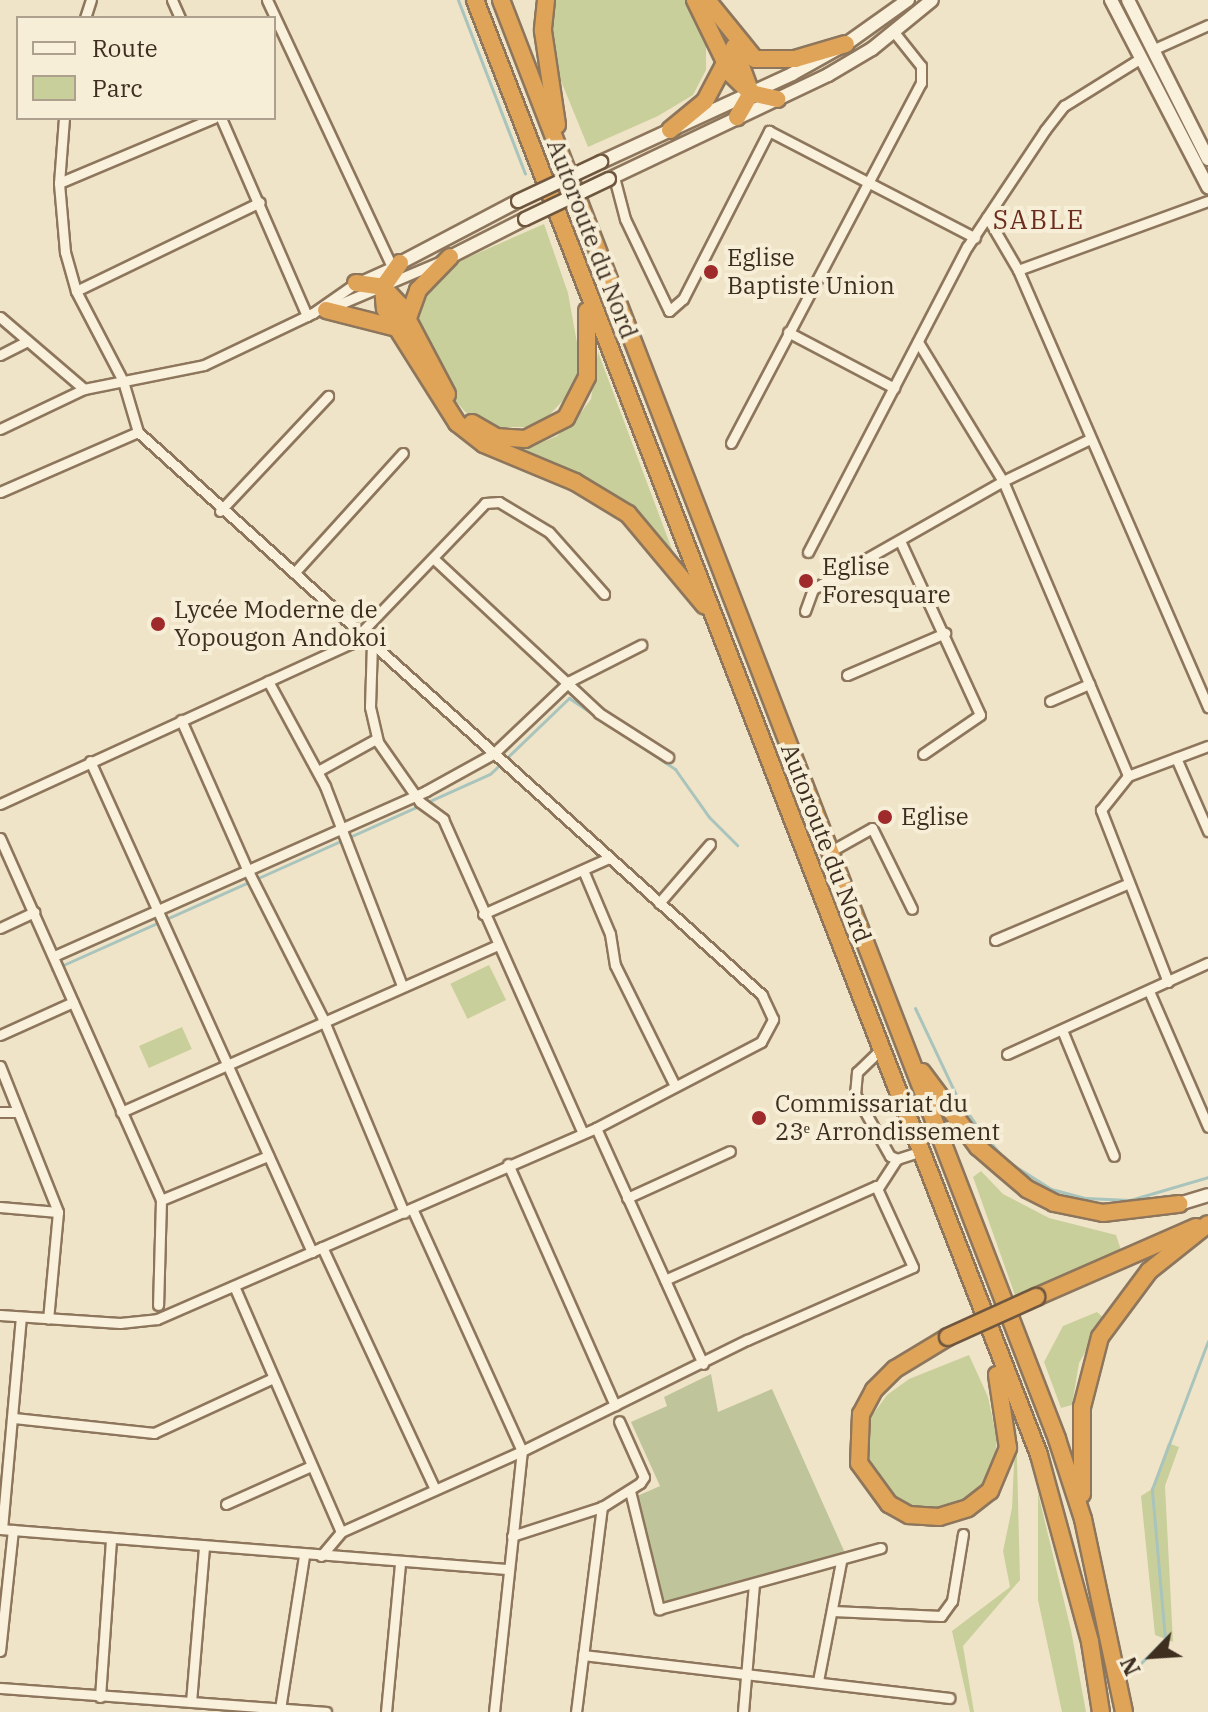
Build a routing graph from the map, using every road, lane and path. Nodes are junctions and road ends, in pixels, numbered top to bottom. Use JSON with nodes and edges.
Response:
{"nodes":[{"id":1,"x":475,"y":0,"type":"edge"},
{"id":2,"x":501,"y":0,"type":"edge"},
{"id":3,"x":546,"y":0,"type":"edge"},
{"id":4,"x":695,"y":0,"type":"edge"},
{"id":5,"x":707,"y":0,"type":"edge"},
{"id":6,"x":908,"y":0,"type":"edge"},
{"id":7,"x":932,"y":0,"type":"edge"},
{"id":8,"x":1111,"y":0,"type":"edge"},
{"id":9,"x":1128,"y":0,"type":"edge"},
{"id":10,"x":722,"y":25,"type":"junction"},
{"id":11,"x":1208,"y":25,"type":"edge"},
{"id":12,"x":276,"y":26,"type":"edge"},
{"id":13,"x":894,"y":32,"type":"junction"},
{"id":14,"x":846,"y":44,"type":"junction"},
{"id":15,"x":1147,"y":54,"type":"junction"},
{"id":16,"x":724,"y":65,"type":"junction"},
{"id":17,"x":751,"y":93,"type":"junction"},
{"id":18,"x":777,"y":99,"type":"junction"},
{"id":19,"x":737,"y":117,"type":"junction"},
{"id":20,"x":64,"y":120,"type":"edge"},
{"id":21,"x":209,"y":120,"type":"edge"},
{"id":22,"x":222,"y":120,"type":"edge"},
{"id":23,"x":670,"y":130,"type":"junction"},
{"id":24,"x":1203,"y":137,"type":"edge"},
{"id":25,"x":562,"y":154,"type":"junction"},
{"id":26,"x":1208,"y":159,"type":"edge"},
{"id":27,"x":612,"y":178,"type":"junction"},
{"id":28,"x":59,"y":183,"type":"junction"},
{"id":29,"x":869,"y":185,"type":"junction"},
{"id":30,"x":1208,"y":187,"type":"edge"},
{"id":31,"x":1208,"y":201,"type":"edge"},
{"id":32,"x":260,"y":202,"type":"junction"},
{"id":33,"x":987,"y":217,"type":"junction"},
{"id":34,"x":975,"y":238,"type":"junction"},
{"id":35,"x":450,"y":257,"type":"junction"},
{"id":36,"x":396,"y":265,"type":"junction"},
{"id":37,"x":1018,"y":270,"type":"junction"},
{"id":38,"x":356,"y":283,"type":"junction"},
{"id":39,"x":383,"y":287,"type":"junction"},
{"id":40,"x":584,"y":289,"type":"junction"},
{"id":41,"x":76,"y":291,"type":"junction"},
{"id":42,"x":315,"y":313,"type":"junction"},
{"id":43,"x":0,"y":317,"type":"edge"},
{"id":44,"x":408,"y":318,"type":"junction"},
{"id":45,"x":393,"y":327,"type":"junction"},
{"id":46,"x":788,"y":332,"type":"junction"},
{"id":47,"x":27,"y":341,"type":"junction"},
{"id":48,"x":918,"y":342,"type":"junction"},
{"id":49,"x":0,"y":355,"type":"edge"},
{"id":50,"x":123,"y":381,"type":"junction"},
{"id":51,"x":894,"y":388,"type":"junction"},
{"id":52,"x":84,"y":389,"type":"junction"},
{"id":53,"x":328,"y":396,"type":"dead end"},
{"id":54,"x":0,"y":429,"type":"edge"},
{"id":55,"x":138,"y":432,"type":"junction"},
{"id":56,"x":1088,"y":440,"type":"junction"},
{"id":57,"x":731,"y":443,"type":"dead end"},
{"id":58,"x":403,"y":453,"type":"dead end"},
{"id":59,"x":1003,"y":481,"type":"junction"},
{"id":60,"x":0,"y":492,"type":"edge"},
{"id":61,"x":220,"y":511,"type":"junction"},
{"id":62,"x":901,"y":543,"type":"junction"},
{"id":63,"x":808,"y":552,"type":"dead end"},
{"id":64,"x":433,"y":558,"type":"junction"},
{"id":65,"x":294,"y":573,"type":"junction"},
{"id":66,"x":604,"y":594,"type":"dead end"},
{"id":67,"x":805,"y":611,"type":"dead end"},
{"id":68,"x":717,"y":622,"type":"junction"},
{"id":69,"x":945,"y":633,"type":"junction"},
{"id":70,"x":363,"y":635,"type":"junction"},
{"id":71,"x":372,"y":643,"type":"junction"},
{"id":72,"x":641,"y":645,"type":"dead end"},
{"id":73,"x":847,"y":675,"type":"dead end"},
{"id":74,"x":268,"y":681,"type":"junction"},
{"id":75,"x":570,"y":681,"type":"junction"},
{"id":76,"x":1089,"y":684,"type":"junction"},
{"id":77,"x":1050,"y":701,"type":"dead end"},
{"id":78,"x":1208,"y":707,"type":"edge"},
{"id":79,"x":181,"y":720,"type":"junction"},
{"id":80,"x":376,"y":739,"type":"junction"},
{"id":81,"x":1208,"y":746,"type":"edge"},
{"id":82,"x":493,"y":754,"type":"junction"},
{"id":83,"x":923,"y":754,"type":"dead end"},
{"id":84,"x":668,"y":757,"type":"dead end"},
{"id":85,"x":1176,"y":758,"type":"junction"},
{"id":86,"x":90,"y":761,"type":"junction"},
{"id":87,"x":318,"y":771,"type":"junction"},
{"id":88,"x":1128,"y":776,"type":"junction"},
{"id":89,"x":416,"y":796,"type":"junction"},
{"id":90,"x":0,"y":804,"type":"edge"},
{"id":91,"x":340,"y":831,"type":"junction"},
{"id":92,"x":1208,"y":831,"type":"edge"},
{"id":93,"x":0,"y":838,"type":"edge"},
{"id":94,"x":710,"y":844,"type":"dead end"},
{"id":95,"x":831,"y":851,"type":"junction"},
{"id":96,"x":609,"y":858,"type":"junction"},
{"id":97,"x":583,"y":870,"type":"junction"},
{"id":98,"x":248,"y":871,"type":"junction"},
{"id":99,"x":1127,"y":884,"type":"junction"},
{"id":100,"x":659,"y":903,"type":"junction"},
{"id":101,"x":912,"y":909,"type":"dead end"},
{"id":102,"x":158,"y":911,"type":"junction"},
{"id":103,"x":34,"y":912,"type":"junction"},
{"id":104,"x":483,"y":914,"type":"junction"},
{"id":105,"x":0,"y":928,"type":"edge"},
{"id":106,"x":995,"y":940,"type":"dead end"},
{"id":107,"x":497,"y":945,"type":"junction"},
{"id":108,"x":54,"y":956,"type":"junction"},
{"id":109,"x":1208,"y":963,"type":"edge"},
{"id":110,"x":1168,"y":982,"type":"junction"},
{"id":111,"x":402,"y":986,"type":"junction"},
{"id":112,"x":1149,"y":991,"type":"junction"},
{"id":113,"x":73,"y":1002,"type":"junction"},
{"id":114,"x":323,"y":1019,"type":"junction"},
{"id":115,"x":1062,"y":1030,"type":"junction"},
{"id":116,"x":0,"y":1035,"type":"edge"},
{"id":117,"x":880,"y":1050,"type":"junction"},
{"id":118,"x":909,"y":1054,"type":"junction"},
{"id":119,"x":1007,"y":1054,"type":"dead end"},
{"id":120,"x":228,"y":1064,"type":"junction"},
{"id":121,"x":0,"y":1066,"type":"edge"},
{"id":122,"x":675,"y":1086,"type":"junction"},
{"id":123,"x":0,"y":1112,"type":"edge"},
{"id":124,"x":16,"y":1112,"type":"junction"},
{"id":125,"x":121,"y":1112,"type":"junction"},
{"id":126,"x":1208,"y":1127,"type":"edge"},
{"id":127,"x":596,"y":1128,"type":"junction"},
{"id":128,"x":583,"y":1133,"type":"junction"},
{"id":129,"x":730,"y":1151,"type":"dead end"},
{"id":130,"x":918,"y":1152,"type":"junction"},
{"id":131,"x":268,"y":1156,"type":"junction"},
{"id":132,"x":1114,"y":1156,"type":"dead end"},
{"id":133,"x":897,"y":1159,"type":"junction"},
{"id":134,"x":508,"y":1164,"type":"junction"},
{"id":135,"x":878,"y":1188,"type":"junction"},
{"id":136,"x":1208,"y":1195,"type":"edge"},
{"id":137,"x":627,"y":1198,"type":"junction"},
{"id":138,"x":161,"y":1200,"type":"junction"},
{"id":139,"x":1179,"y":1204,"type":"joint"},
{"id":140,"x":0,"y":1207,"type":"edge"},
{"id":141,"x":408,"y":1211,"type":"junction"},
{"id":142,"x":58,"y":1212,"type":"junction"},
{"id":143,"x":1208,"y":1223,"type":"edge"},
{"id":144,"x":322,"y":1247,"type":"junction"},
{"id":145,"x":312,"y":1252,"type":"junction"},
{"id":146,"x":665,"y":1280,"type":"junction"},
{"id":147,"x":234,"y":1286,"type":"junction"},
{"id":148,"x":158,"y":1305,"type":"dead end"},
{"id":149,"x":0,"y":1315,"type":"edge"},
{"id":150,"x":21,"y":1317,"type":"junction"},
{"id":151,"x":48,"y":1319,"type":"junction"},
{"id":152,"x":991,"y":1338,"type":"junction"},
{"id":153,"x":703,"y":1364,"type":"junction"},
{"id":154,"x":273,"y":1378,"type":"junction"},
{"id":155,"x":615,"y":1405,"type":"junction"},
{"id":156,"x":14,"y":1418,"type":"junction"},
{"id":157,"x":619,"y":1421,"type":"dead end"},
{"id":158,"x":522,"y":1451,"type":"junction"},
{"id":159,"x":311,"y":1466,"type":"junction"},
{"id":160,"x":434,"y":1487,"type":"junction"},
{"id":161,"x":630,"y":1491,"type":"junction"},
{"id":162,"x":226,"y":1504,"type":"dead end"},
{"id":163,"x":602,"y":1507,"type":"junction"},
{"id":164,"x":1083,"y":1519,"type":"junction"},
{"id":165,"x":1,"y":1529,"type":"edge"},
{"id":166,"x":13,"y":1530,"type":"junction"},
{"id":167,"x":341,"y":1532,"type":"junction"},
{"id":168,"x":963,"y":1534,"type":"dead end"},
{"id":169,"x":512,"y":1536,"type":"junction"},
{"id":170,"x":111,"y":1538,"type":"junction"},
{"id":171,"x":204,"y":1546,"type":"junction"},
{"id":172,"x":881,"y":1548,"type":"dead end"},
{"id":173,"x":304,"y":1555,"type":"junction"},
{"id":174,"x":321,"y":1556,"type":"junction"},
{"id":175,"x":841,"y":1561,"type":"junction"},
{"id":176,"x":400,"y":1563,"type":"junction"},
{"id":177,"x":506,"y":1569,"type":"junction"},
{"id":178,"x":754,"y":1584,"type":"junction"},
{"id":179,"x":833,"y":1611,"type":"junction"},
{"id":180,"x":0,"y":1651,"type":"edge"},
{"id":181,"x":583,"y":1655,"type":"junction"},
{"id":182,"x":748,"y":1673,"type":"junction"},
{"id":183,"x":818,"y":1681,"type":"junction"},
{"id":184,"x":0,"y":1688,"type":"edge"},
{"id":185,"x":100,"y":1697,"type":"junction"},
{"id":186,"x":949,"y":1698,"type":"dead end"},
{"id":187,"x":137,"y":1700,"type":"junction"},
{"id":188,"x":191,"y":1702,"type":"junction"},
{"id":189,"x":280,"y":1709,"type":"junction"},
{"id":190,"x":137,"y":1712,"type":"edge"},
{"id":191,"x":326,"y":1712,"type":"edge"},
{"id":192,"x":386,"y":1712,"type":"edge"},
{"id":193,"x":494,"y":1712,"type":"edge"},
{"id":194,"x":576,"y":1712,"type":"edge"},
{"id":195,"x":743,"y":1712,"type":"edge"},
{"id":196,"x":1101,"y":1712,"type":"edge"},
{"id":197,"x":1124,"y":1712,"type":"edge"}],
"edges":[{"from":1,"to":40,"type":"highway","name":"Autoroute du Nord"},
{"from":2,"to":25,"type":"highway","name":"Autoroute du Nord"},
{"from":3,"to":25,"type":"highway"},
{"from":4,"to":16,"type":"highway"},
{"from":5,"to":10,"type":"highway"},
{"from":6,"to":14,"type":"main road"},
{"from":7,"to":13,"type":"main road"},
{"from":8,"to":15,"type":"main road"},
{"from":9,"to":15,"type":"main road"},
{"from":10,"to":14,"type":"highway"},
{"from":10,"to":17,"type":"highway"},
{"from":11,"to":15,"type":"street"},
{"from":12,"to":36,"type":"street"},
{"from":13,"to":18,"type":"main road"},
{"from":13,"to":29,"type":"street"},
{"from":14,"to":17,"type":"main road"},
{"from":15,"to":24,"type":"main road"},
{"from":15,"to":30,"type":"main road"},
{"from":15,"to":33,"type":"street"},
{"from":16,"to":17,"type":"highway"},
{"from":16,"to":23,"type":"highway"},
{"from":17,"to":18,"type":"highway"},
{"from":17,"to":19,"type":"highway"},
{"from":17,"to":23,"type":"main road"},
{"from":18,"to":19,"type":"main road"},
{"from":19,"to":27,"type":"main road"},
{"from":20,"to":28,"type":"street"},
{"from":21,"to":28,"type":"street"},
{"from":22,"to":32,"type":"street"},
{"from":23,"to":36,"type":"main road","bridge":true},
{"from":24,"to":26,"type":"main road"},
{"from":25,"to":95,"type":"highway","name":"Autoroute du Nord"},
{"from":27,"to":29,"type":"street"},
{"from":27,"to":35,"type":"main road","bridge":true},
{"from":28,"to":41,"type":"street"},
{"from":29,"to":34,"type":"street"},
{"from":29,"to":46,"type":"street"},
{"from":31,"to":37,"type":"street"},
{"from":32,"to":41,"type":"street"},
{"from":32,"to":42,"type":"street"},
{"from":33,"to":34,"type":"street"},
{"from":33,"to":37,"type":"street"},
{"from":34,"to":48,"type":"street"},
{"from":35,"to":39,"type":"street"},
{"from":35,"to":44,"type":"highway"},
{"from":36,"to":38,"type":"street"},
{"from":36,"to":39,"type":"highway"},
{"from":37,"to":56,"type":"street"},
{"from":38,"to":39,"type":"highway"},
{"from":38,"to":42,"type":"street"},
{"from":39,"to":42,"type":"street"},
{"from":39,"to":44,"type":"highway"},
{"from":39,"to":45,"type":"highway"},
{"from":40,"to":44,"type":"highway"},
{"from":40,"to":68,"type":"highway","name":"Autoroute du Nord"},
{"from":41,"to":50,"type":"street"},
{"from":42,"to":45,"type":"highway"},
{"from":42,"to":50,"type":"street"},
{"from":43,"to":47,"type":"street"},
{"from":45,"to":68,"type":"highway"},
{"from":46,"to":51,"type":"street"},
{"from":46,"to":57,"type":"street"},
{"from":47,"to":49,"type":"street"},
{"from":47,"to":52,"type":"street"},
{"from":48,"to":51,"type":"street"},
{"from":48,"to":59,"type":"street"},
{"from":50,"to":52,"type":"street"},
{"from":50,"to":55,"type":"street"},
{"from":51,"to":63,"type":"street"},
{"from":52,"to":54,"type":"street"},
{"from":53,"to":61,"type":"street"},
{"from":55,"to":60,"type":"street"},
{"from":55,"to":61,"type":"street"},
{"from":56,"to":59,"type":"street"},
{"from":56,"to":78,"type":"street"},
{"from":58,"to":65,"type":"street"},
{"from":59,"to":62,"type":"street"},
{"from":59,"to":76,"type":"street"},
{"from":61,"to":65,"type":"street"},
{"from":62,"to":67,"type":"street"},
{"from":62,"to":69,"type":"street"},
{"from":64,"to":66,"type":"street"},
{"from":64,"to":70,"type":"street"},
{"from":64,"to":75,"type":"street"},
{"from":65,"to":70,"type":"street"},
{"from":68,"to":117,"type":"highway","name":"Autoroute du Nord"},
{"from":69,"to":73,"type":"street"},
{"from":69,"to":83,"type":"street"},
{"from":70,"to":71,"type":"street"},
{"from":70,"to":74,"type":"street"},
{"from":71,"to":80,"type":"street"},
{"from":71,"to":82,"type":"street"},
{"from":72,"to":75,"type":"street"},
{"from":74,"to":79,"type":"street"},
{"from":74,"to":87,"type":"street"},
{"from":75,"to":82,"type":"street"},
{"from":75,"to":84,"type":"street"},
{"from":76,"to":77,"type":"street"},
{"from":76,"to":88,"type":"street"},
{"from":79,"to":86,"type":"street"},
{"from":79,"to":98,"type":"street"},
{"from":80,"to":87,"type":"street"},
{"from":80,"to":89,"type":"street"},
{"from":81,"to":85,"type":"street"},
{"from":82,"to":89,"type":"street"},
{"from":82,"to":96,"type":"street"},
{"from":85,"to":88,"type":"street"},
{"from":85,"to":92,"type":"street"},
{"from":86,"to":90,"type":"street"},
{"from":86,"to":102,"type":"street"},
{"from":87,"to":91,"type":"street"},
{"from":88,"to":99,"type":"street"},
{"from":89,"to":91,"type":"street"},
{"from":89,"to":104,"type":"street"},
{"from":91,"to":98,"type":"street"},
{"from":91,"to":111,"type":"street"},
{"from":93,"to":103,"type":"street"},
{"from":94,"to":100,"type":"street"},
{"from":95,"to":101,"type":"street"},
{"from":95,"to":118,"type":"highway","name":"Autoroute du Nord"},
{"from":96,"to":97,"type":"street"},
{"from":96,"to":100,"type":"street"},
{"from":97,"to":104,"type":"street"},
{"from":97,"to":122,"type":"street"},
{"from":98,"to":102,"type":"street"},
{"from":98,"to":114,"type":"street"},
{"from":99,"to":106,"type":"street"},
{"from":99,"to":110,"type":"street"},
{"from":100,"to":122,"type":"street"},
{"from":102,"to":108,"type":"street"},
{"from":102,"to":120,"type":"street"},
{"from":103,"to":105,"type":"street"},
{"from":103,"to":108,"type":"street"},
{"from":104,"to":107,"type":"street"},
{"from":107,"to":111,"type":"street"},
{"from":107,"to":128,"type":"street"},
{"from":108,"to":113,"type":"street"},
{"from":109,"to":110,"type":"street"},
{"from":110,"to":112,"type":"street"},
{"from":111,"to":114,"type":"street"},
{"from":112,"to":115,"type":"street"},
{"from":112,"to":126,"type":"street"},
{"from":113,"to":116,"type":"street"},
{"from":113,"to":125,"type":"street"},
{"from":114,"to":120,"type":"street"},
{"from":114,"to":141,"type":"street"},
{"from":115,"to":119,"type":"street"},
{"from":115,"to":132,"type":"street"},
{"from":117,"to":130,"type":"highway","name":"Autoroute du Nord"},
{"from":117,"to":133,"type":"street"},
{"from":118,"to":139,"type":"highway"},
{"from":118,"to":164,"type":"highway","name":"Autoroute du Nord"},
{"from":120,"to":125,"type":"street"},
{"from":120,"to":131,"type":"street"},
{"from":121,"to":124,"type":"street"},
{"from":122,"to":127,"type":"street"},
{"from":123,"to":124,"type":"street"},
{"from":124,"to":142,"type":"street"},
{"from":125,"to":138,"type":"street"},
{"from":127,"to":128,"type":"street"},
{"from":127,"to":137,"type":"street"},
{"from":128,"to":134,"type":"street"},
{"from":129,"to":137,"type":"street"},
{"from":130,"to":133,"type":"street"},
{"from":130,"to":152,"type":"highway","name":"Autoroute du Nord"},
{"from":131,"to":138,"type":"street"},
{"from":131,"to":145,"type":"street"},
{"from":133,"to":135,"type":"street"},
{"from":134,"to":141,"type":"street"},
{"from":134,"to":155,"type":"street"},
{"from":135,"to":146,"type":"street"},
{"from":135,"to":153,"type":"street"},
{"from":136,"to":139,"type":"main road"},
{"from":137,"to":146,"type":"street"},
{"from":138,"to":148,"type":"street"},
{"from":140,"to":142,"type":"street"},
{"from":141,"to":144,"type":"street"},
{"from":141,"to":158,"type":"street"},
{"from":142,"to":151,"type":"street"},
{"from":143,"to":152,"type":"highway","bridge":true},
{"from":143,"to":164,"type":"highway"},
{"from":144,"to":145,"type":"street"},
{"from":144,"to":160,"type":"street"},
{"from":145,"to":147,"type":"street"},
{"from":146,"to":153,"type":"street"},
{"from":147,"to":151,"type":"street"},
{"from":147,"to":154,"type":"street"},
{"from":149,"to":150,"type":"street"},
{"from":150,"to":151,"type":"street"},
{"from":150,"to":156,"type":"street"},
{"from":152,"to":196,"type":"highway","name":"Autoroute du Nord"},
{"from":153,"to":155,"type":"street"},
{"from":154,"to":156,"type":"street"},
{"from":154,"to":159,"type":"street"},
{"from":155,"to":158,"type":"street"},
{"from":156,"to":165,"type":"street"},
{"from":157,"to":161,"type":"street"},
{"from":158,"to":160,"type":"street"},
{"from":158,"to":169,"type":"street"},
{"from":159,"to":162,"type":"street"},
{"from":159,"to":167,"type":"street"},
{"from":160,"to":167,"type":"street"},
{"from":161,"to":163,"type":"street"},
{"from":161,"to":178,"type":"street"},
{"from":163,"to":169,"type":"street"},
{"from":163,"to":181,"type":"street"},
{"from":164,"to":197,"type":"highway","name":"Autoroute du Nord"},
{"from":165,"to":166,"type":"street"},
{"from":166,"to":170,"type":"street"},
{"from":166,"to":180,"type":"street"},
{"from":167,"to":174,"type":"street"},
{"from":168,"to":179,"type":"street"},
{"from":169,"to":177,"type":"street"},
{"from":170,"to":171,"type":"street"},
{"from":170,"to":185,"type":"street"},
{"from":171,"to":173,"type":"street"},
{"from":171,"to":188,"type":"street"},
{"from":172,"to":175,"type":"street"},
{"from":173,"to":174,"type":"street"},
{"from":173,"to":189,"type":"street"},
{"from":174,"to":176,"type":"street"},
{"from":175,"to":178,"type":"street"},
{"from":175,"to":179,"type":"street"},
{"from":176,"to":177,"type":"street"},
{"from":176,"to":192,"type":"street"},
{"from":177,"to":193,"type":"street"},
{"from":178,"to":182,"type":"street"},
{"from":179,"to":183,"type":"street"},
{"from":181,"to":182,"type":"street"},
{"from":181,"to":194,"type":"street"},
{"from":182,"to":183,"type":"street"},
{"from":182,"to":195,"type":"street"},
{"from":183,"to":186,"type":"street"},
{"from":184,"to":185,"type":"street"},
{"from":185,"to":187,"type":"street"},
{"from":187,"to":188,"type":"street"},
{"from":187,"to":190,"type":"street"},
{"from":188,"to":189,"type":"street"},
{"from":189,"to":191,"type":"street"}]}
